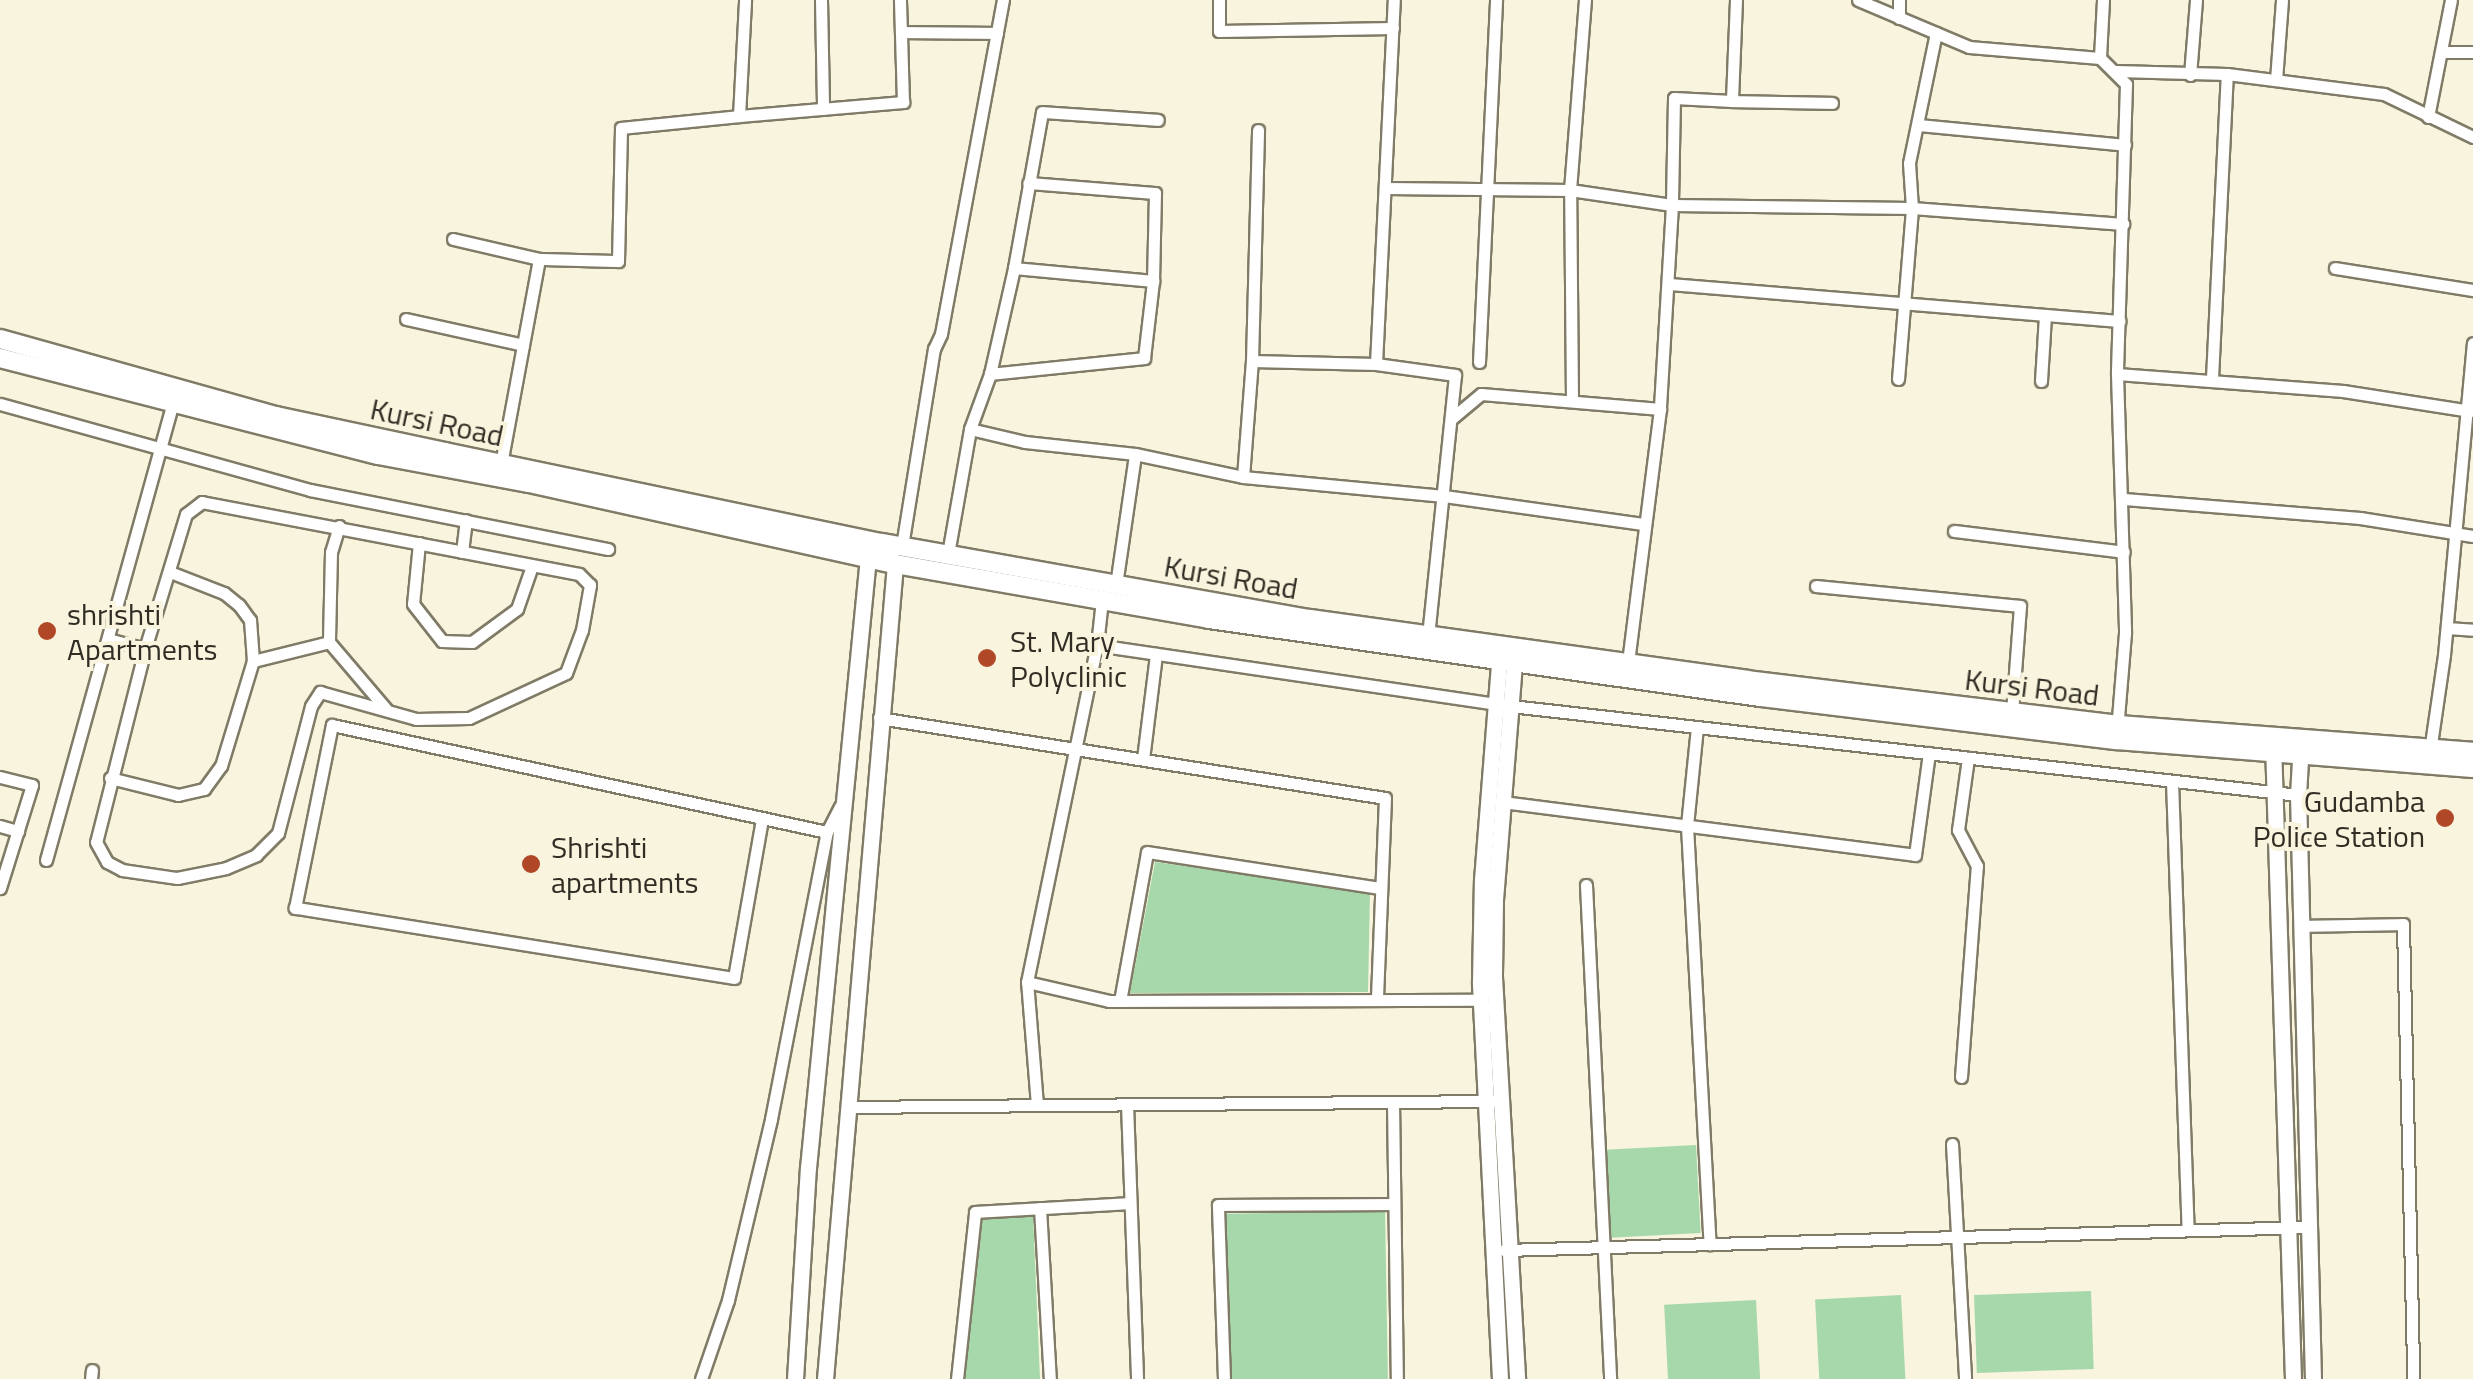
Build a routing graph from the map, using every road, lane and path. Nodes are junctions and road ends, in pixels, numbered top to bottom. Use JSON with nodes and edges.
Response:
{"nodes":[{"id":1,"x":746,"y":0,"type":"edge"},
{"id":2,"x":822,"y":0,"type":"edge"},
{"id":3,"x":900,"y":0,"type":"edge"},
{"id":4,"x":1003,"y":0,"type":"edge"},
{"id":5,"x":1219,"y":0,"type":"edge"},
{"id":6,"x":1394,"y":0,"type":"edge"},
{"id":7,"x":1496,"y":0,"type":"edge"},
{"id":8,"x":1585,"y":0,"type":"edge"},
{"id":9,"x":1736,"y":0,"type":"edge"},
{"id":10,"x":1858,"y":0,"type":"edge"},
{"id":11,"x":1899,"y":0,"type":"edge"},
{"id":12,"x":2104,"y":0,"type":"edge"},
{"id":13,"x":2196,"y":0,"type":"edge"},
{"id":14,"x":2282,"y":0,"type":"edge"},
{"id":15,"x":2451,"y":0,"type":"edge"},
{"id":16,"x":1900,"y":18,"type":"junction"},
{"id":17,"x":1393,"y":28,"type":"junction"},
{"id":18,"x":901,"y":32,"type":"junction"},
{"id":19,"x":997,"y":33,"type":"junction"},
{"id":20,"x":1936,"y":33,"type":"junction"},
{"id":21,"x":2442,"y":52,"type":"junction"},
{"id":22,"x":2473,"y":52,"type":"edge"},
{"id":23,"x":2100,"y":58,"type":"junction"},
{"id":24,"x":2116,"y":71,"type":"junction"},
{"id":25,"x":2227,"y":74,"type":"junction"},
{"id":26,"x":2190,"y":75,"type":"junction"},
{"id":27,"x":2276,"y":80,"type":"junction"},
{"id":28,"x":1732,"y":101,"type":"junction"},
{"id":29,"x":1832,"y":103,"type":"dead end"},
{"id":30,"x":822,"y":109,"type":"junction"},
{"id":31,"x":740,"y":116,"type":"junction"},
{"id":32,"x":2428,"y":118,"type":"junction"},
{"id":33,"x":1158,"y":120,"type":"dead end"},
{"id":34,"x":1919,"y":125,"type":"junction"},
{"id":35,"x":1258,"y":130,"type":"dead end"},
{"id":36,"x":2473,"y":136,"type":"edge"},
{"id":37,"x":2125,"y":145,"type":"junction"},
{"id":38,"x":1028,"y":183,"type":"junction"},
{"id":39,"x":1386,"y":188,"type":"junction"},
{"id":40,"x":1489,"y":189,"type":"junction"},
{"id":41,"x":1570,"y":190,"type":"junction"},
{"id":42,"x":1672,"y":206,"type":"junction"},
{"id":43,"x":1912,"y":208,"type":"junction"},
{"id":44,"x":2123,"y":224,"type":"junction"},
{"id":45,"x":453,"y":239,"type":"dead end"},
{"id":46,"x":539,"y":260,"type":"junction"},
{"id":47,"x":1014,"y":268,"type":"junction"},
{"id":48,"x":2335,"y":268,"type":"dead end"},
{"id":49,"x":1153,"y":281,"type":"junction"},
{"id":50,"x":1669,"y":284,"type":"junction"},
{"id":51,"x":2473,"y":290,"type":"edge"},
{"id":52,"x":1902,"y":303,"type":"junction"},
{"id":53,"x":2045,"y":314,"type":"junction"},
{"id":54,"x":406,"y":319,"type":"dead end"},
{"id":55,"x":2118,"y":320,"type":"junction"},
{"id":56,"x":0,"y":339,"type":"edge"},
{"id":57,"x":2473,"y":342,"type":"edge"},
{"id":58,"x":523,"y":345,"type":"junction"},
{"id":59,"x":0,"y":358,"type":"edge"},
{"id":60,"x":1252,"y":362,"type":"junction"},
{"id":61,"x":1479,"y":362,"type":"dead end"},
{"id":62,"x":1376,"y":364,"type":"junction"},
{"id":63,"x":990,"y":374,"type":"junction"},
{"id":64,"x":2117,"y":374,"type":"junction"},
{"id":65,"x":2212,"y":378,"type":"junction"},
{"id":66,"x":1898,"y":379,"type":"dead end"},
{"id":67,"x":2041,"y":381,"type":"dead end"},
{"id":68,"x":1572,"y":400,"type":"junction"},
{"id":69,"x":0,"y":404,"type":"edge"},
{"id":70,"x":173,"y":404,"type":"junction"},
{"id":71,"x":1660,"y":409,"type":"junction"},
{"id":72,"x":2470,"y":411,"type":"edge"},
{"id":73,"x":1451,"y":419,"type":"junction"},
{"id":74,"x":970,"y":430,"type":"junction"},
{"id":75,"x":162,"y":450,"type":"junction"},
{"id":76,"x":1135,"y":454,"type":"junction"},
{"id":77,"x":489,"y":466,"type":"junction"},
{"id":78,"x":1243,"y":477,"type":"junction"},
{"id":79,"x":1444,"y":496,"type":"junction"},
{"id":80,"x":2124,"y":499,"type":"junction"},
{"id":81,"x":693,"y":511,"type":"junction"},
{"id":82,"x":466,"y":520,"type":"junction"},
{"id":83,"x":1643,"y":524,"type":"junction"},
{"id":84,"x":339,"y":526,"type":"junction"},
{"id":85,"x":1954,"y":531,"type":"dead end"},
{"id":86,"x":2455,"y":535,"type":"junction"},
{"id":87,"x":2473,"y":536,"type":"edge"},
{"id":88,"x":418,"y":543,"type":"junction"},
{"id":89,"x":882,"y":543,"type":"junction"},
{"id":90,"x":608,"y":550,"type":"dead end"},
{"id":91,"x":462,"y":552,"type":"junction"},
{"id":92,"x":2124,"y":552,"type":"junction"},
{"id":93,"x":948,"y":554,"type":"junction"},
{"id":94,"x":898,"y":555,"type":"junction"},
{"id":95,"x":868,"y":557,"type":"junction"},
{"id":96,"x":532,"y":566,"type":"junction"},
{"id":97,"x":170,"y":572,"type":"junction"},
{"id":98,"x":1116,"y":585,"type":"junction"},
{"id":99,"x":1816,"y":586,"type":"dead end"},
{"id":100,"x":1102,"y":600,"type":"junction"},
{"id":101,"x":2446,"y":628,"type":"junction"},
{"id":102,"x":2473,"y":630,"type":"edge"},
{"id":103,"x":1428,"y":635,"type":"junction"},
{"id":104,"x":108,"y":639,"type":"junction"},
{"id":105,"x":329,"y":642,"type":"junction"},
{"id":106,"x":1096,"y":645,"type":"junction"},
{"id":107,"x":145,"y":649,"type":"junction"},
{"id":108,"x":1156,"y":654,"type":"junction"},
{"id":109,"x":1507,"y":654,"type":"junction"},
{"id":110,"x":253,"y":661,"type":"junction"},
{"id":111,"x":1628,"y":663,"type":"junction"},
{"id":112,"x":1504,"y":705,"type":"junction"},
{"id":113,"x":2012,"y":712,"type":"junction"},
{"id":114,"x":391,"y":714,"type":"junction"},
{"id":115,"x":880,"y":718,"type":"junction"},
{"id":116,"x":1697,"y":727,"type":"junction"},
{"id":117,"x":2117,"y":732,"type":"junction"},
{"id":118,"x":2273,"y":746,"type":"junction"},
{"id":119,"x":1075,"y":748,"type":"junction"},
{"id":120,"x":2300,"y":748,"type":"junction"},
{"id":121,"x":2473,"y":752,"type":"edge"},
{"id":122,"x":1930,"y":754,"type":"junction"},
{"id":123,"x":2429,"y":757,"type":"junction"},
{"id":124,"x":1968,"y":758,"type":"junction"},
{"id":125,"x":1143,"y":760,"type":"junction"},
{"id":126,"x":2473,"y":768,"type":"edge"},
{"id":127,"x":0,"y":776,"type":"edge"},
{"id":128,"x":110,"y":778,"type":"junction"},
{"id":129,"x":2172,"y":781,"type":"junction"},
{"id":130,"x":2274,"y":792,"type":"junction"},
{"id":131,"x":2298,"y":795,"type":"junction"},
{"id":132,"x":845,"y":798,"type":"junction"},
{"id":133,"x":1502,"y":802,"type":"junction"},
{"id":134,"x":762,"y":818,"type":"junction"},
{"id":135,"x":0,"y":826,"type":"edge"},
{"id":136,"x":1687,"y":826,"type":"junction"},
{"id":137,"x":18,"y":831,"type":"junction"},
{"id":138,"x":827,"y":832,"type":"junction"},
{"id":139,"x":46,"y":860,"type":"dead end"},
{"id":140,"x":1,"y":880,"type":"edge"},
{"id":141,"x":1586,"y":885,"type":"dead end"},
{"id":142,"x":1379,"y":888,"type":"junction"},
{"id":143,"x":2302,"y":926,"type":"junction"},
{"id":144,"x":1027,"y":982,"type":"junction"},
{"id":145,"x":1120,"y":1000,"type":"junction"},
{"id":146,"x":1377,"y":1000,"type":"junction"},
{"id":147,"x":1481,"y":1000,"type":"junction"},
{"id":148,"x":1961,"y":1077,"type":"dead end"},
{"id":149,"x":1493,"y":1101,"type":"junction"},
{"id":150,"x":1393,"y":1102,"type":"junction"},
{"id":151,"x":1127,"y":1104,"type":"junction"},
{"id":152,"x":1037,"y":1105,"type":"junction"},
{"id":153,"x":848,"y":1106,"type":"junction"},
{"id":154,"x":1952,"y":1144,"type":"dead end"},
{"id":155,"x":1130,"y":1203,"type":"junction"},
{"id":156,"x":1394,"y":1204,"type":"junction"},
{"id":157,"x":1040,"y":1208,"type":"junction"},
{"id":158,"x":2288,"y":1227,"type":"junction"},
{"id":159,"x":2309,"y":1227,"type":"junction"},
{"id":160,"x":2188,"y":1230,"type":"junction"},
{"id":161,"x":1957,"y":1237,"type":"junction"},
{"id":162,"x":1710,"y":1244,"type":"junction"},
{"id":163,"x":1603,"y":1247,"type":"junction"},
{"id":164,"x":1501,"y":1250,"type":"junction"},
{"id":165,"x":701,"y":1379,"type":"edge"},
{"id":166,"x":796,"y":1379,"type":"edge"},
{"id":167,"x":825,"y":1379,"type":"edge"},
{"id":168,"x":957,"y":1379,"type":"edge"},
{"id":169,"x":1050,"y":1379,"type":"edge"},
{"id":170,"x":1137,"y":1379,"type":"edge"},
{"id":171,"x":1224,"y":1379,"type":"edge"},
{"id":172,"x":1397,"y":1379,"type":"edge"},
{"id":173,"x":1500,"y":1379,"type":"edge"},
{"id":174,"x":1517,"y":1379,"type":"edge"},
{"id":175,"x":1610,"y":1379,"type":"edge"},
{"id":176,"x":1965,"y":1379,"type":"edge"},
{"id":177,"x":2293,"y":1379,"type":"edge"},
{"id":178,"x":2313,"y":1379,"type":"edge"},
{"id":179,"x":2413,"y":1379,"type":"edge"}],
"edges":[{"from":1,"to":31,"type":"street"},
{"from":2,"to":30,"type":"street"},
{"from":3,"to":18,"type":"street"},
{"from":4,"to":19,"type":"street"},
{"from":5,"to":17,"type":"street"},
{"from":6,"to":17,"type":"street"},
{"from":7,"to":40,"type":"street"},
{"from":8,"to":41,"type":"street"},
{"from":9,"to":28,"type":"street"},
{"from":10,"to":16,"type":"street"},
{"from":11,"to":16,"type":"street"},
{"from":12,"to":23,"type":"street"},
{"from":13,"to":26,"type":"street"},
{"from":14,"to":27,"type":"street"},
{"from":15,"to":21,"type":"street"},
{"from":16,"to":20,"type":"street"},
{"from":17,"to":39,"type":"street"},
{"from":18,"to":19,"type":"street"},
{"from":18,"to":30,"type":"street"},
{"from":19,"to":94,"type":"street"},
{"from":20,"to":23,"type":"street"},
{"from":20,"to":34,"type":"street"},
{"from":21,"to":22,"type":"street"},
{"from":21,"to":32,"type":"street"},
{"from":23,"to":24,"type":"street"},
{"from":24,"to":26,"type":"street"},
{"from":24,"to":37,"type":"street"},
{"from":25,"to":26,"type":"street"},
{"from":25,"to":27,"type":"street"},
{"from":25,"to":65,"type":"street"},
{"from":27,"to":32,"type":"street"},
{"from":28,"to":29,"type":"street"},
{"from":28,"to":42,"type":"street"},
{"from":30,"to":31,"type":"street"},
{"from":31,"to":46,"type":"street"},
{"from":32,"to":36,"type":"street"},
{"from":33,"to":38,"type":"street"},
{"from":34,"to":37,"type":"street"},
{"from":34,"to":43,"type":"street"},
{"from":35,"to":60,"type":"street"},
{"from":37,"to":44,"type":"street"},
{"from":38,"to":47,"type":"street"},
{"from":38,"to":49,"type":"street"},
{"from":39,"to":40,"type":"street"},
{"from":39,"to":62,"type":"street"},
{"from":40,"to":41,"type":"street"},
{"from":40,"to":61,"type":"street"},
{"from":41,"to":42,"type":"street"},
{"from":41,"to":68,"type":"street"},
{"from":42,"to":43,"type":"street"},
{"from":42,"to":50,"type":"street"},
{"from":43,"to":44,"type":"street"},
{"from":43,"to":52,"type":"street"},
{"from":44,"to":55,"type":"street"},
{"from":45,"to":46,"type":"street"},
{"from":46,"to":58,"type":"street"},
{"from":47,"to":49,"type":"street"},
{"from":47,"to":63,"type":"street"},
{"from":48,"to":51,"type":"street"},
{"from":49,"to":63,"type":"street"},
{"from":50,"to":52,"type":"street"},
{"from":50,"to":71,"type":"street"},
{"from":52,"to":53,"type":"street"},
{"from":52,"to":66,"type":"street"},
{"from":53,"to":55,"type":"street"},
{"from":53,"to":67,"type":"street"},
{"from":54,"to":58,"type":"street"},
{"from":55,"to":64,"type":"street"},
{"from":56,"to":77,"type":"main road","name":"Kursi Road"},
{"from":57,"to":72,"type":"street"},
{"from":58,"to":77,"type":"street"},
{"from":59,"to":70,"type":"main road","name":"Kursi Road"},
{"from":60,"to":62,"type":"street"},
{"from":60,"to":78,"type":"street"},
{"from":62,"to":73,"type":"street"},
{"from":63,"to":74,"type":"street"},
{"from":64,"to":65,"type":"street"},
{"from":64,"to":80,"type":"street"},
{"from":65,"to":72,"type":"street"},
{"from":68,"to":71,"type":"street"},
{"from":68,"to":73,"type":"street"},
{"from":69,"to":75,"type":"street"},
{"from":70,"to":75,"type":"street"},
{"from":70,"to":77,"type":"main road","name":"Kursi Road"},
{"from":71,"to":83,"type":"street"},
{"from":72,"to":86,"type":"street"},
{"from":73,"to":79,"type":"street"},
{"from":74,"to":76,"type":"street"},
{"from":74,"to":93,"type":"street"},
{"from":75,"to":82,"type":"street"},
{"from":75,"to":104,"type":"street"},
{"from":76,"to":78,"type":"street"},
{"from":76,"to":98,"type":"street"},
{"from":77,"to":81,"type":"main road","name":"Kursi Road"},
{"from":78,"to":79,"type":"street"},
{"from":79,"to":83,"type":"street"},
{"from":79,"to":103,"type":"street"},
{"from":80,"to":86,"type":"street"},
{"from":80,"to":92,"type":"street"},
{"from":81,"to":89,"type":"main road","name":"Kursi Road"},
{"from":81,"to":95,"type":"main road","name":"Kursi Road"},
{"from":82,"to":90,"type":"street"},
{"from":82,"to":91,"type":"street"},
{"from":83,"to":111,"type":"street"},
{"from":84,"to":88,"type":"street"},
{"from":84,"to":97,"type":"street"},
{"from":84,"to":105,"type":"street"},
{"from":85,"to":92,"type":"street"},
{"from":86,"to":87,"type":"street"},
{"from":86,"to":101,"type":"street"},
{"from":88,"to":91,"type":"street"},
{"from":88,"to":96,"type":"street"},
{"from":89,"to":94,"type":"main road","name":"Kursi Road"},
{"from":89,"to":95,"type":"street"},
{"from":91,"to":96,"type":"street"},
{"from":92,"to":117,"type":"street"},
{"from":93,"to":94,"type":"main road","name":"Kursi Road"},
{"from":93,"to":98,"type":"main road","name":"Kursi Road"},
{"from":94,"to":95,"type":"main road","name":"Kursi Road"},
{"from":94,"to":100,"type":"main road","name":"Kursi Road"},
{"from":94,"to":115,"type":"street"},
{"from":95,"to":132,"type":"street"},
{"from":96,"to":114,"type":"street"},
{"from":97,"to":107,"type":"street"},
{"from":97,"to":110,"type":"street"},
{"from":98,"to":103,"type":"main road","name":"Kursi Road"},
{"from":99,"to":113,"type":"street"},
{"from":100,"to":106,"type":"street"},
{"from":100,"to":109,"type":"main road","name":"Kursi Road"},
{"from":101,"to":102,"type":"street"},
{"from":101,"to":123,"type":"street"},
{"from":103,"to":109,"type":"main road","name":"Kursi Road"},
{"from":104,"to":107,"type":"street"},
{"from":104,"to":139,"type":"street"},
{"from":105,"to":110,"type":"street"},
{"from":105,"to":114,"type":"street"},
{"from":106,"to":108,"type":"street"},
{"from":106,"to":119,"type":"street"},
{"from":107,"to":128,"type":"street"},
{"from":108,"to":112,"type":"street"},
{"from":108,"to":125,"type":"street"},
{"from":109,"to":111,"type":"main road","name":"Kursi Road"},
{"from":109,"to":112,"type":"street"},
{"from":109,"to":117,"type":"main road","name":"Kursi Road"},
{"from":110,"to":128,"type":"street"},
{"from":111,"to":113,"type":"main road","name":"Kursi Road"},
{"from":112,"to":116,"type":"street"},
{"from":112,"to":133,"type":"street"},
{"from":112,"to":147,"type":"street"},
{"from":113,"to":117,"type":"main road","name":"Kursi Road"},
{"from":114,"to":128,"type":"street"},
{"from":115,"to":119,"type":"street"},
{"from":115,"to":153,"type":"street"},
{"from":116,"to":122,"type":"street"},
{"from":116,"to":136,"type":"street"},
{"from":117,"to":118,"type":"main road","name":"Kursi Road"},
{"from":118,"to":120,"type":"main road","name":"Kursi Road"},
{"from":118,"to":130,"type":"street"},
{"from":119,"to":125,"type":"street"},
{"from":119,"to":144,"type":"street"},
{"from":120,"to":123,"type":"main road","name":"Kursi Road"},
{"from":120,"to":131,"type":"street"},
{"from":121,"to":123,"type":"main road","name":"Kursi Road"},
{"from":122,"to":124,"type":"street"},
{"from":122,"to":136,"type":"street"},
{"from":123,"to":126,"type":"main road","name":"Kursi Road"},
{"from":124,"to":129,"type":"street"},
{"from":124,"to":148,"type":"street"},
{"from":125,"to":142,"type":"street"},
{"from":127,"to":137,"type":"street"},
{"from":129,"to":130,"type":"street"},
{"from":129,"to":160,"type":"street"},
{"from":130,"to":131,"type":"street"},
{"from":130,"to":158,"type":"street"},
{"from":131,"to":143,"type":"street"},
{"from":132,"to":138,"type":"street"},
{"from":132,"to":166,"type":"street"},
{"from":133,"to":136,"type":"street"},
{"from":133,"to":149,"type":"street"},
{"from":134,"to":134,"type":"street"},
{"from":134,"to":138,"type":"street"},
{"from":135,"to":137,"type":"street"},
{"from":136,"to":162,"type":"street"},
{"from":137,"to":140,"type":"street"},
{"from":138,"to":165,"type":"street"},
{"from":141,"to":163,"type":"street"},
{"from":142,"to":145,"type":"street"},
{"from":142,"to":146,"type":"street"},
{"from":143,"to":159,"type":"street"},
{"from":143,"to":179,"type":"street"},
{"from":144,"to":145,"type":"street"},
{"from":144,"to":152,"type":"street"},
{"from":145,"to":146,"type":"street"},
{"from":146,"to":147,"type":"street"},
{"from":147,"to":149,"type":"street"},
{"from":149,"to":150,"type":"street"},
{"from":149,"to":164,"type":"street"},
{"from":150,"to":151,"type":"street"},
{"from":150,"to":156,"type":"street"},
{"from":151,"to":152,"type":"street"},
{"from":151,"to":155,"type":"street"},
{"from":152,"to":153,"type":"street"},
{"from":153,"to":167,"type":"street"},
{"from":154,"to":161,"type":"street"},
{"from":155,"to":157,"type":"street"},
{"from":155,"to":170,"type":"street"},
{"from":156,"to":171,"type":"street"},
{"from":156,"to":172,"type":"street"},
{"from":157,"to":168,"type":"street"},
{"from":157,"to":169,"type":"street"},
{"from":158,"to":159,"type":"street"},
{"from":158,"to":160,"type":"street"},
{"from":158,"to":177,"type":"street"},
{"from":159,"to":178,"type":"street"},
{"from":160,"to":161,"type":"street"},
{"from":161,"to":162,"type":"street"},
{"from":161,"to":176,"type":"street"},
{"from":162,"to":163,"type":"street"},
{"from":163,"to":164,"type":"street"},
{"from":163,"to":175,"type":"street"},
{"from":164,"to":173,"type":"street"},
{"from":164,"to":174,"type":"street"}]}
